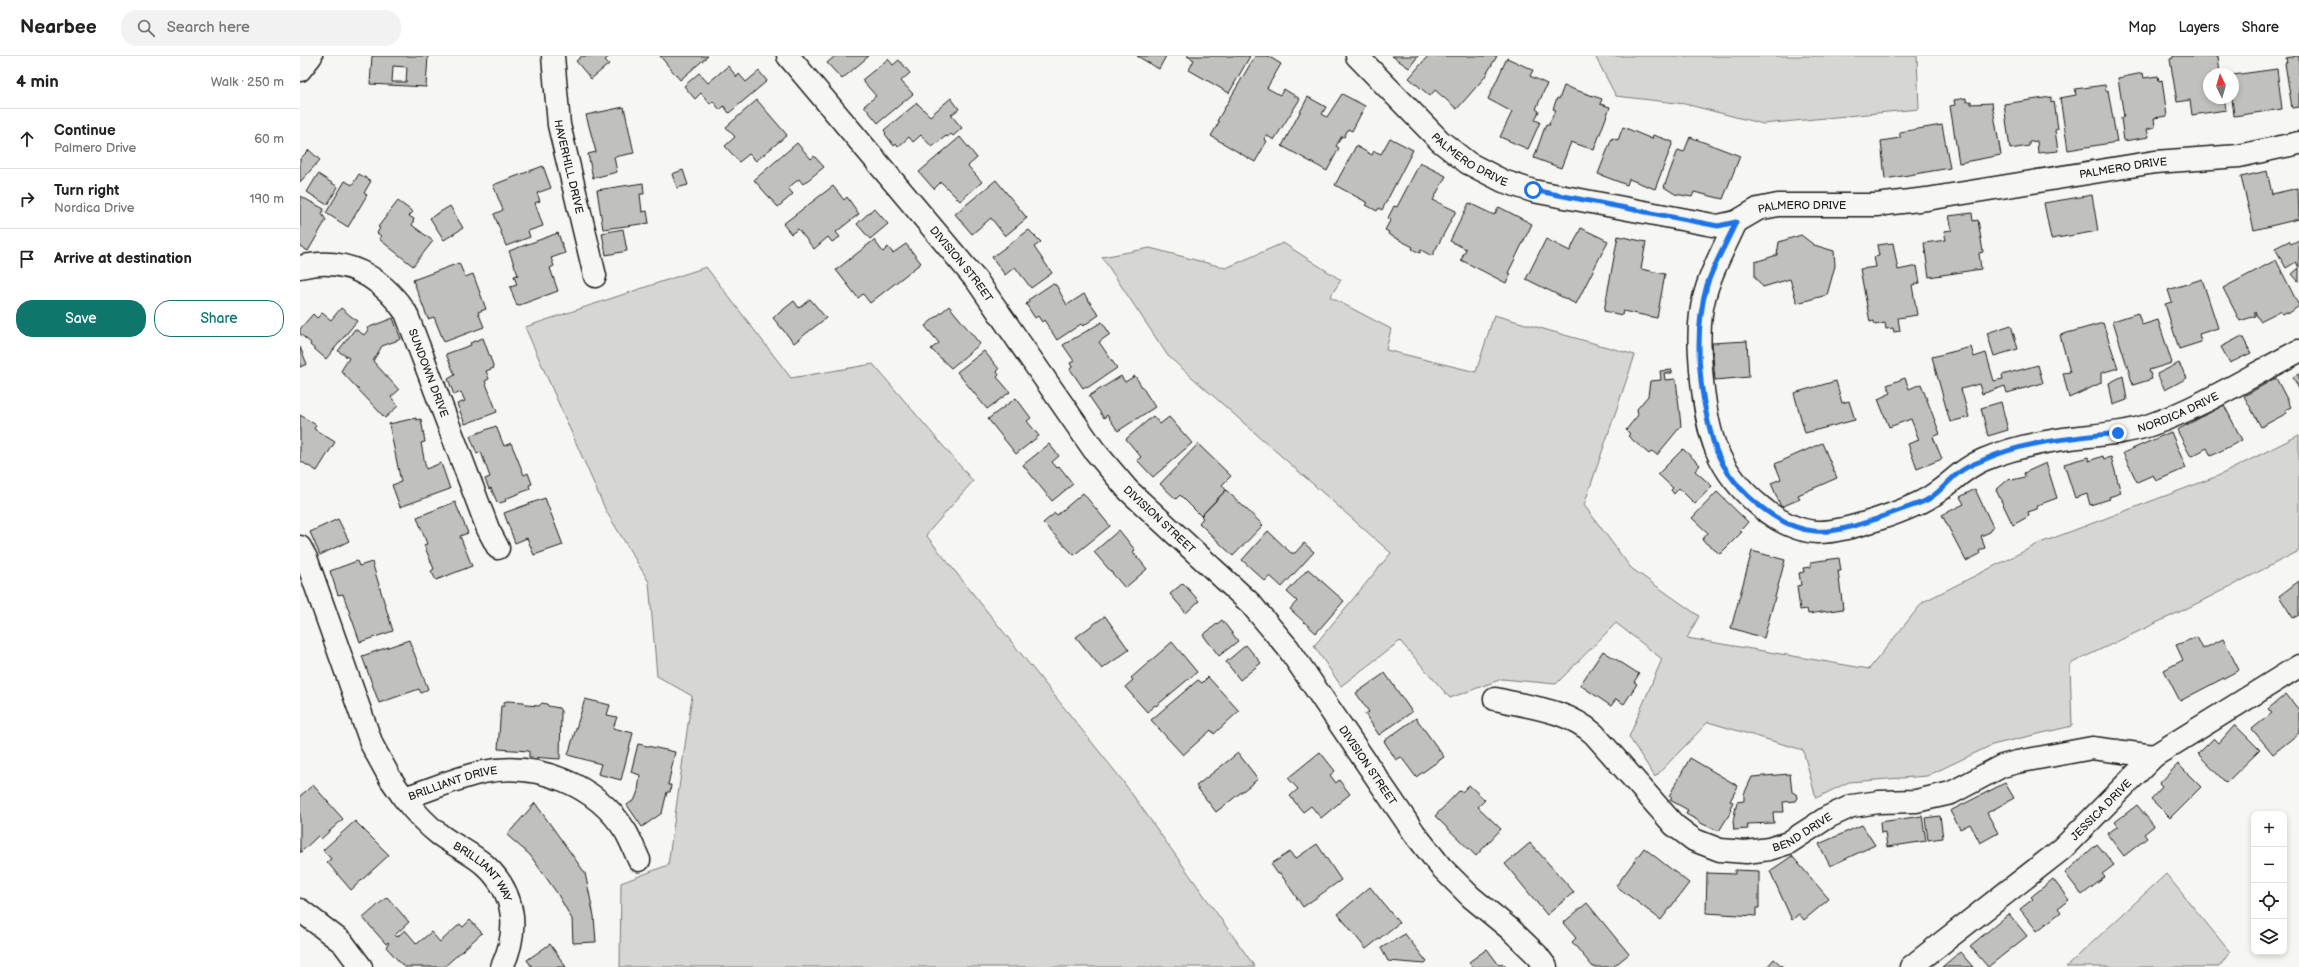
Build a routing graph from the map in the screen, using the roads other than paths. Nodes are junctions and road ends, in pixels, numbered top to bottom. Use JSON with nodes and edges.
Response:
{"nodes":[{"id":1,"x":311,"y":56,"type":"edge"},
{"id":2,"x":553,"y":56,"type":"edge"},
{"id":3,"x":788,"y":56,"type":"edge"},
{"id":4,"x":1357,"y":56,"type":"edge"},
{"id":5,"x":300,"y":70,"type":"edge"},
{"id":6,"x":2299,"y":143,"type":"edge"},
{"id":7,"x":1736,"y":222,"type":"junction"},
{"id":8,"x":300,"y":266,"type":"edge"},
{"id":9,"x":595,"y":276,"type":"dead end"},
{"id":10,"x":2299,"y":351,"type":"edge"},
{"id":11,"x":300,"y":547,"type":"edge"},
{"id":12,"x":498,"y":548,"type":"dead end"},
{"id":13,"x":2299,"y":666,"type":"edge"},
{"id":14,"x":1495,"y":699,"type":"dead end"},
{"id":15,"x":2154,"y":756,"type":"junction"},
{"id":16,"x":404,"y":798,"type":"junction"},
{"id":17,"x":639,"y":860,"type":"dead end"},
{"id":18,"x":300,"y":910,"type":"edge"},
{"id":19,"x":361,"y":967,"type":"edge"},
{"id":20,"x":502,"y":967,"type":"edge"},
{"id":21,"x":1546,"y":967,"type":"edge"},
{"id":22,"x":1911,"y":967,"type":"edge"}],
"edges":[{"from":1,"to":5,"type":"street"},
{"from":2,"to":9,"type":"street","name":"HAVERHILL DRIVE"},
{"from":3,"to":21,"type":"street","name":"DIVISION STREET"},
{"from":4,"to":7,"type":"street","name":"PALMERO DRIVE"},
{"from":6,"to":7,"type":"street","name":"PALMERO DRIVE"},
{"from":7,"to":10,"type":"street","name":"NORDICA DRIVE"},
{"from":8,"to":12,"type":"street","name":"SUNDOWN DRIVE"},
{"from":11,"to":16,"type":"street","name":"BRILLIANT DRIVE"},
{"from":13,"to":15,"type":"street","name":"JESSICA DRIVE"},
{"from":14,"to":15,"type":"street","name":"BEND DRIVE"},
{"from":15,"to":22,"type":"street","name":"JESSICA DRIVE"},
{"from":16,"to":17,"type":"street","name":"BRILLIANT DRIVE"},
{"from":16,"to":20,"type":"street","name":"BRILLIANT WAY"},
{"from":18,"to":19,"type":"street"}]}
